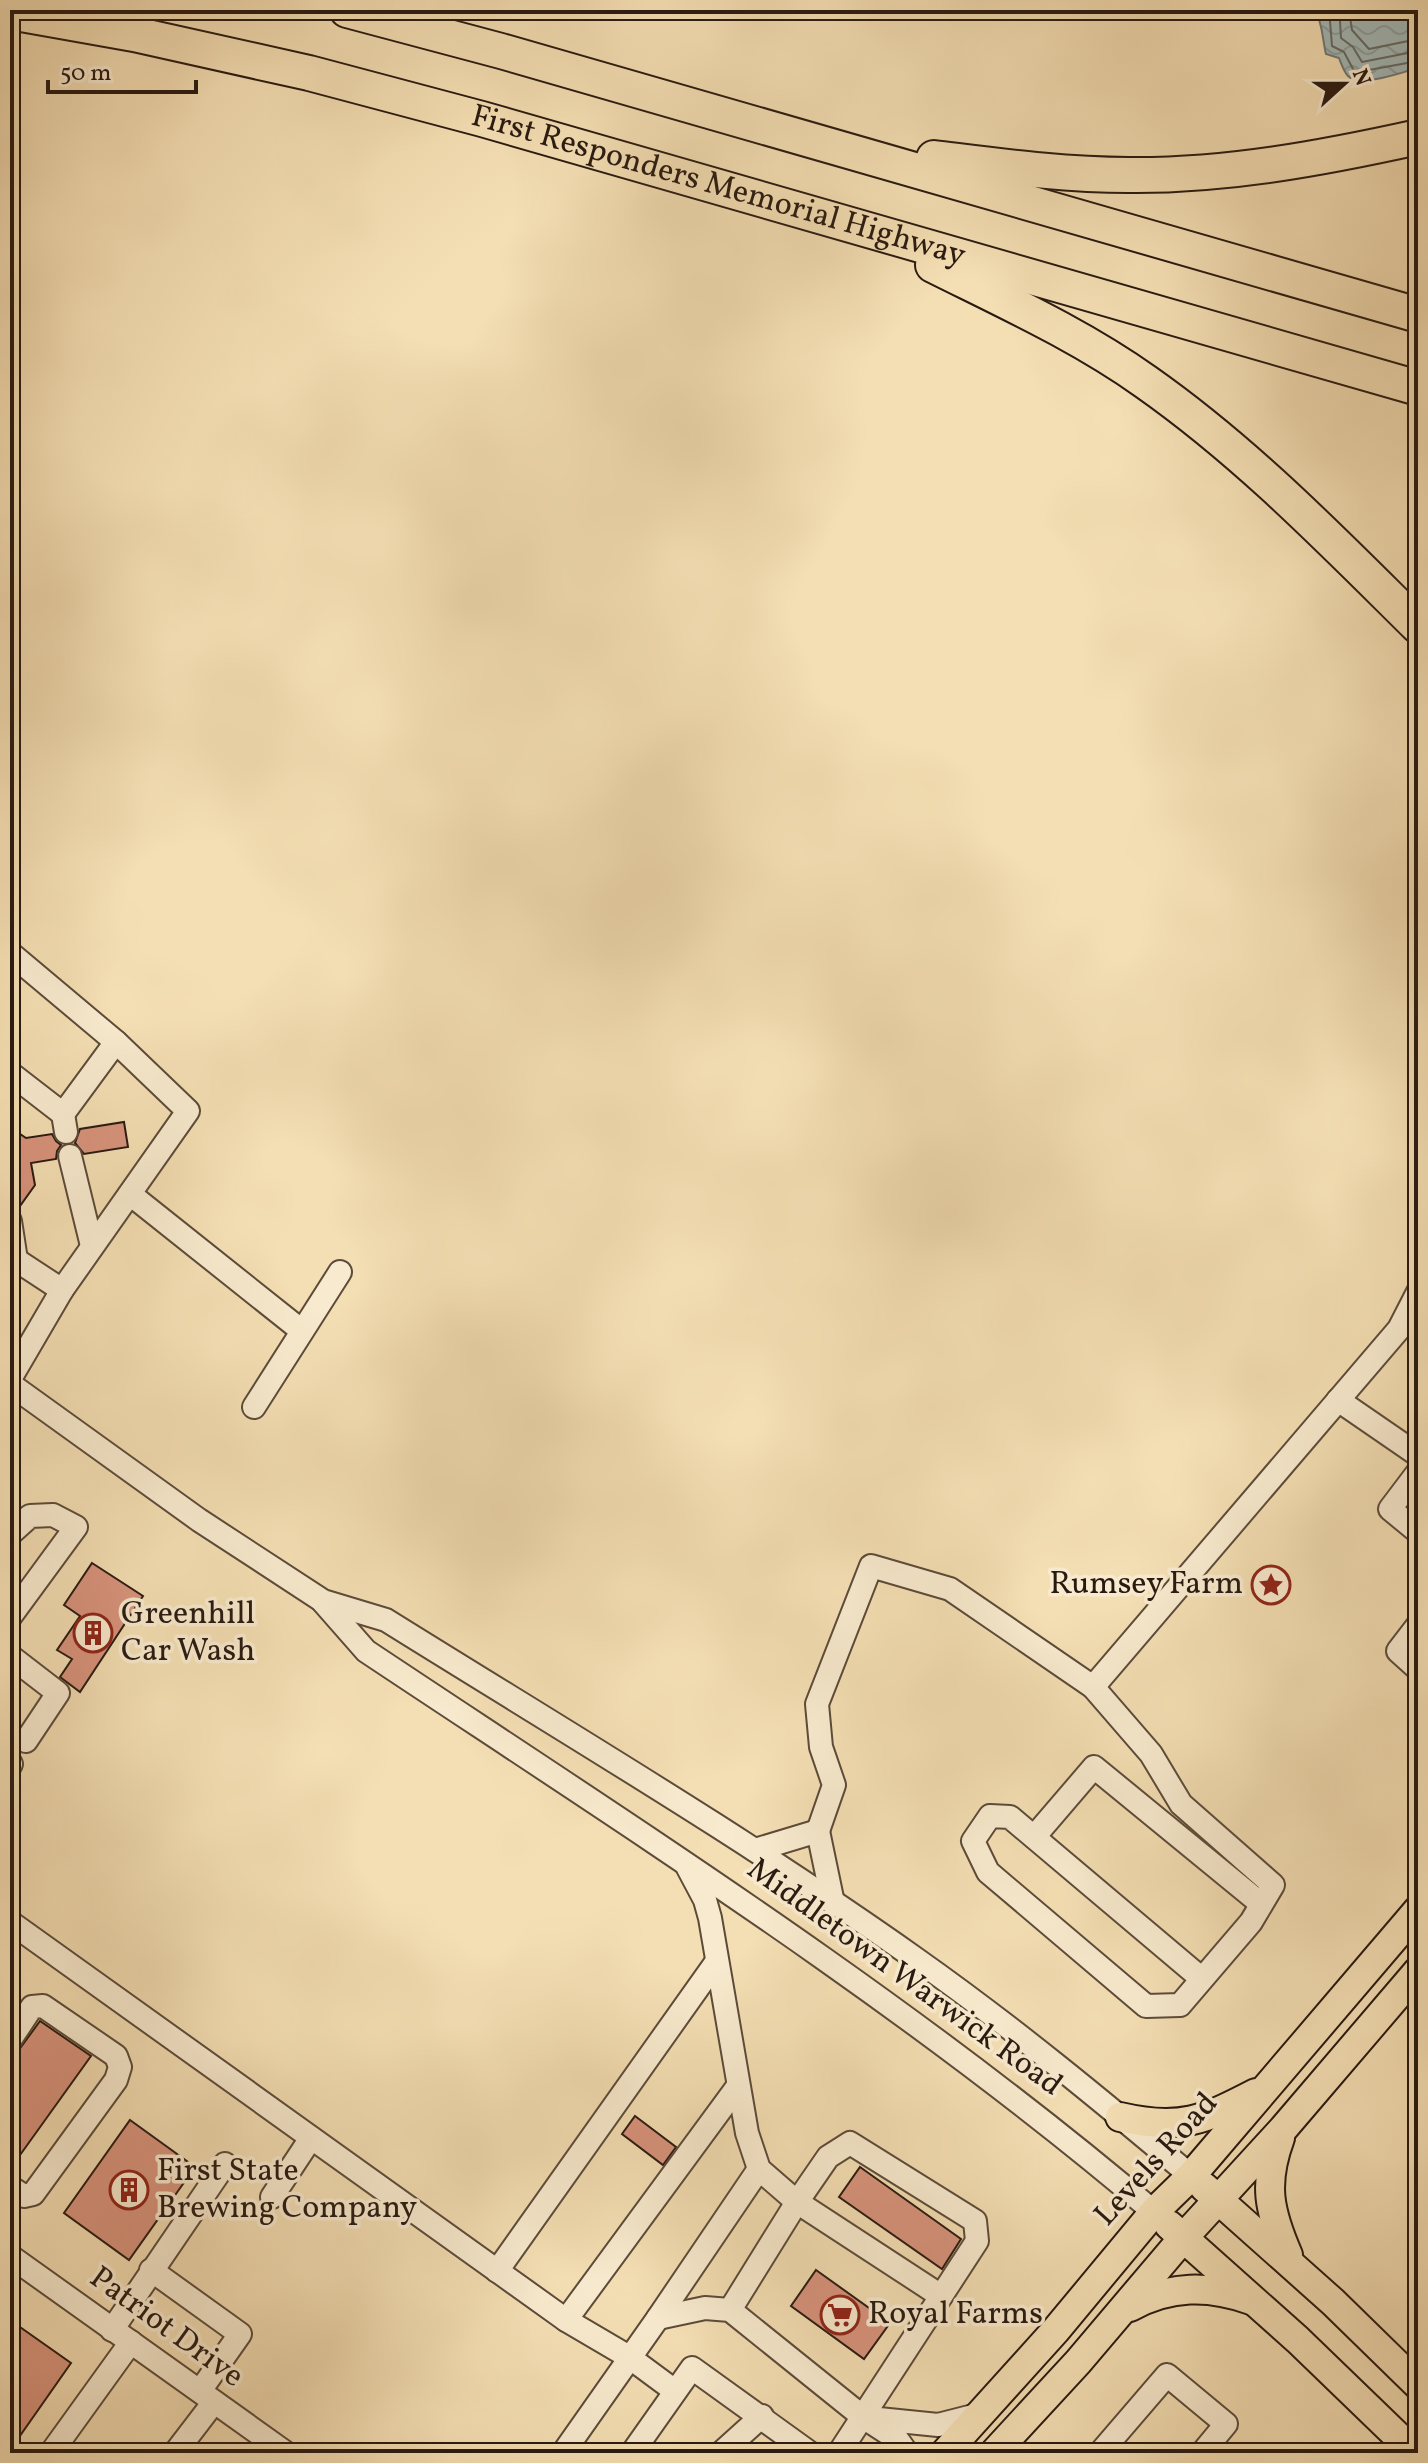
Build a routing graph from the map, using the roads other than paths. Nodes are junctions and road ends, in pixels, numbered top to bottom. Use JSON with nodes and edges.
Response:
{"nodes":[{"id":1,"x":347,"y":10,"type":"edge"},
{"id":2,"x":10,"y":12,"type":"edge"},
{"id":3,"x":1418,"y":137,"type":"edge"},
{"id":4,"x":829,"y":146,"type":"junction"},
{"id":5,"x":854,"y":226,"type":"junction"},
{"id":6,"x":1418,"y":315,"type":"edge"},
{"id":7,"x":1418,"y":388,"type":"edge"},
{"id":8,"x":1418,"y":626,"type":"edge"},
{"id":9,"x":10,"y":953,"type":"edge"},
{"id":10,"x":116,"y":1042,"type":"junction"},
{"id":11,"x":10,"y":1073,"type":"edge"},
{"id":12,"x":70,"y":1156,"type":"dead end"},
{"id":13,"x":130,"y":1194,"type":"junction"},
{"id":14,"x":10,"y":1221,"type":"edge"},
{"id":15,"x":92,"y":1246,"type":"junction"},
{"id":16,"x":12,"y":1259,"type":"edge"},
{"id":17,"x":340,"y":1272,"type":"dead end"},
{"id":18,"x":62,"y":1290,"type":"junction"},
{"id":19,"x":1418,"y":1292,"type":"edge"},
{"id":20,"x":302,"y":1331,"type":"junction"},
{"id":21,"x":10,"y":1382,"type":"edge"},
{"id":22,"x":1338,"y":1400,"type":"junction"},
{"id":23,"x":254,"y":1407,"type":"dead end"},
{"id":24,"x":1418,"y":1455,"type":"edge"},
{"id":25,"x":1418,"y":1472,"type":"edge"},
{"id":26,"x":1418,"y":1532,"type":"edge"},
{"id":27,"x":10,"y":1534,"type":"edge"},
{"id":28,"x":323,"y":1601,"type":"junction"},
{"id":29,"x":10,"y":1617,"type":"edge"},
{"id":30,"x":1418,"y":1625,"type":"edge"},
{"id":31,"x":10,"y":1656,"type":"edge"},
{"id":32,"x":1418,"y":1669,"type":"edge"},
{"id":33,"x":1093,"y":1687,"type":"junction"},
{"id":34,"x":26,"y":1741,"type":"dead end"},
{"id":35,"x":818,"y":1831,"type":"junction"},
{"id":36,"x":1034,"y":1837,"type":"junction"},
{"id":37,"x":755,"y":1850,"type":"junction"},
{"id":38,"x":685,"y":1863,"type":"junction"},
{"id":39,"x":833,"y":1903,"type":"junction"},
{"id":40,"x":1260,"y":1903,"type":"junction"},
{"id":41,"x":1418,"y":1910,"type":"edge"},
{"id":42,"x":10,"y":1922,"type":"edge"},
{"id":43,"x":717,"y":1961,"type":"junction"},
{"id":44,"x":1418,"y":1971,"type":"edge"},
{"id":45,"x":1202,"y":1979,"type":"junction"},
{"id":46,"x":10,"y":2040,"type":"edge"},
{"id":47,"x":738,"y":2086,"type":"junction"},
{"id":48,"x":1267,"y":2087,"type":"junction"},
{"id":49,"x":1120,"y":2117,"type":"junction"},
{"id":50,"x":1283,"y":2129,"type":"junction"},
{"id":51,"x":311,"y":2138,"type":"junction"},
{"id":52,"x":225,"y":2164,"type":"dead end"},
{"id":53,"x":759,"y":2169,"type":"junction"},
{"id":54,"x":1191,"y":2176,"type":"junction"},
{"id":55,"x":10,"y":2187,"type":"edge"},
{"id":56,"x":272,"y":2197,"type":"dead end"},
{"id":57,"x":1219,"y":2199,"type":"junction"},
{"id":58,"x":797,"y":2202,"type":"junction"},
{"id":59,"x":1154,"y":2212,"type":"junction"},
{"id":60,"x":1184,"y":2237,"type":"junction"},
{"id":61,"x":13,"y":2265,"type":"edge"},
{"id":62,"x":1292,"y":2265,"type":"junction"},
{"id":63,"x":151,"y":2270,"type":"junction"},
{"id":64,"x":497,"y":2271,"type":"junction"},
{"id":65,"x":941,"y":2296,"type":"junction"},
{"id":66,"x":1256,"y":2301,"type":"junction"},
{"id":67,"x":730,"y":2310,"type":"junction"},
{"id":68,"x":1121,"y":2311,"type":"junction"},
{"id":69,"x":658,"y":2318,"type":"junction"},
{"id":70,"x":566,"y":2320,"type":"junction"},
{"id":71,"x":121,"y":2336,"type":"junction"},
{"id":72,"x":629,"y":2357,"type":"junction"},
{"id":73,"x":1418,"y":2385,"type":"edge"},
{"id":74,"x":675,"y":2391,"type":"junction"},
{"id":75,"x":207,"y":2396,"type":"junction"},
{"id":76,"x":982,"y":2413,"type":"junction"},
{"id":77,"x":762,"y":2416,"type":"junction"},
{"id":78,"x":863,"y":2417,"type":"junction"},
{"id":79,"x":51,"y":2453,"type":"edge"},
{"id":80,"x":175,"y":2453,"type":"edge"},
{"id":81,"x":286,"y":2453,"type":"edge"},
{"id":82,"x":563,"y":2453,"type":"edge"},
{"id":83,"x":632,"y":2453,"type":"edge"},
{"id":84,"x":721,"y":2453,"type":"edge"},
{"id":85,"x":810,"y":2453,"type":"edge"},
{"id":86,"x":839,"y":2453,"type":"edge"},
{"id":87,"x":907,"y":2453,"type":"edge"},
{"id":88,"x":945,"y":2453,"type":"edge"},
{"id":89,"x":994,"y":2453,"type":"edge"},
{"id":90,"x":1100,"y":2453,"type":"edge"},
{"id":91,"x":1202,"y":2453,"type":"edge"},
{"id":92,"x":1415,"y":2453,"type":"edge"}],
"edges":[{"from":1,"to":4,"type":"highway"},
{"from":2,"to":5,"type":"highway","name":"First Responders Memorial Highway"},
{"from":3,"to":4,"type":"highway"},
{"from":4,"to":6,"type":"highway"},
{"from":5,"to":7,"type":"highway","name":"First Responders Memorial Highway"},
{"from":5,"to":8,"type":"highway"},
{"from":9,"to":10,"type":"street"},
{"from":10,"to":11,"type":"street"},
{"from":10,"to":13,"type":"street"},
{"from":12,"to":15,"type":"street"},
{"from":13,"to":15,"type":"street"},
{"from":13,"to":20,"type":"street"},
{"from":14,"to":16,"type":"street"},
{"from":15,"to":18,"type":"street"},
{"from":16,"to":18,"type":"street"},
{"from":17,"to":20,"type":"street"},
{"from":18,"to":21,"type":"street"},
{"from":19,"to":22,"type":"street"},
{"from":20,"to":23,"type":"street"},
{"from":21,"to":28,"type":"street","name":"Middletown Warwick Road"},
{"from":22,"to":24,"type":"street"},
{"from":22,"to":33,"type":"street"},
{"from":25,"to":26,"type":"street"},
{"from":27,"to":29,"type":"street"},
{"from":28,"to":37,"type":"street","name":"Middletown Warwick Road"},
{"from":28,"to":38,"type":"street","name":"Middletown Warwick Road"},
{"from":30,"to":32,"type":"street"},
{"from":31,"to":34,"type":"street"},
{"from":33,"to":35,"type":"street"},
{"from":33,"to":40,"type":"street"},
{"from":35,"to":37,"type":"street"},
{"from":35,"to":39,"type":"street"},
{"from":36,"to":40,"type":"street"},
{"from":36,"to":45,"type":"street"},
{"from":36,"to":45,"type":"street"},
{"from":37,"to":39,"type":"street","name":"Middletown Warwick Road"},
{"from":38,"to":43,"type":"street"},
{"from":38,"to":59,"type":"street","name":"Middletown Warwick Road"},
{"from":39,"to":49,"type":"street","name":"Middletown Warwick Road"},
{"from":40,"to":45,"type":"street"},
{"from":41,"to":48,"type":"main road","name":"Levels Road"},
{"from":42,"to":51,"type":"street"},
{"from":43,"to":47,"type":"street"},
{"from":43,"to":64,"type":"street"},
{"from":44,"to":50,"type":"main road"},
{"from":46,"to":55,"type":"street"},
{"from":47,"to":53,"type":"street"},
{"from":47,"to":70,"type":"street"},
{"from":48,"to":49,"type":"main road"},
{"from":48,"to":54,"type":"main road","name":"Levels Road"},
{"from":49,"to":54,"type":"street","name":"Middletown Warwick Road"},
{"from":50,"to":57,"type":"main road"},
{"from":50,"to":62,"type":"main road"},
{"from":51,"to":56,"type":"street"},
{"from":51,"to":64,"type":"street"},
{"from":52,"to":63,"type":"street"},
{"from":53,"to":58,"type":"street"},
{"from":53,"to":69,"type":"street"},
{"from":54,"to":57,"type":"main road","name":"Middletown Warwick Road"},
{"from":54,"to":59,"type":"main road","name":"Levels Road"},
{"from":57,"to":60,"type":"main road"},
{"from":57,"to":62,"type":"main road","name":"Middletown Warwick Road"},
{"from":58,"to":65,"type":"street"},
{"from":58,"to":65,"type":"street"},
{"from":58,"to":67,"type":"street"},
{"from":59,"to":60,"type":"main road","name":"Middletown Warwick Road"},
{"from":59,"to":76,"type":"main road","name":"Levels Road"},
{"from":60,"to":66,"type":"main road","name":"Middletown Warwick Road"},
{"from":60,"to":68,"type":"main road"},
{"from":61,"to":71,"type":"street","name":"Patriot Drive"},
{"from":62,"to":73,"type":"main road","name":"Middletown Warwick Road"},
{"from":63,"to":71,"type":"street"},
{"from":63,"to":75,"type":"street"},
{"from":64,"to":70,"type":"street"},
{"from":65,"to":78,"type":"street"},
{"from":66,"to":68,"type":"main road"},
{"from":66,"to":92,"type":"main road","name":"Middletown Warwick Road"},
{"from":67,"to":69,"type":"street"},
{"from":67,"to":78,"type":"street"},
{"from":68,"to":89,"type":"main road"},
{"from":69,"to":72,"type":"street"},
{"from":70,"to":72,"type":"street"},
{"from":71,"to":75,"type":"street","name":"Patriot Drive"},
{"from":71,"to":79,"type":"street"},
{"from":72,"to":74,"type":"street"},
{"from":72,"to":82,"type":"street"},
{"from":74,"to":77,"type":"street"},
{"from":74,"to":83,"type":"street"},
{"from":75,"to":80,"type":"street"},
{"from":75,"to":81,"type":"street","name":"Patriot Drive"},
{"from":76,"to":78,"type":"street"},
{"from":76,"to":88,"type":"main road","name":"Levels Road"},
{"from":77,"to":84,"type":"street"},
{"from":77,"to":85,"type":"street"},
{"from":78,"to":86,"type":"street"},
{"from":78,"to":87,"type":"street"},
{"from":90,"to":91,"type":"street"}]}
